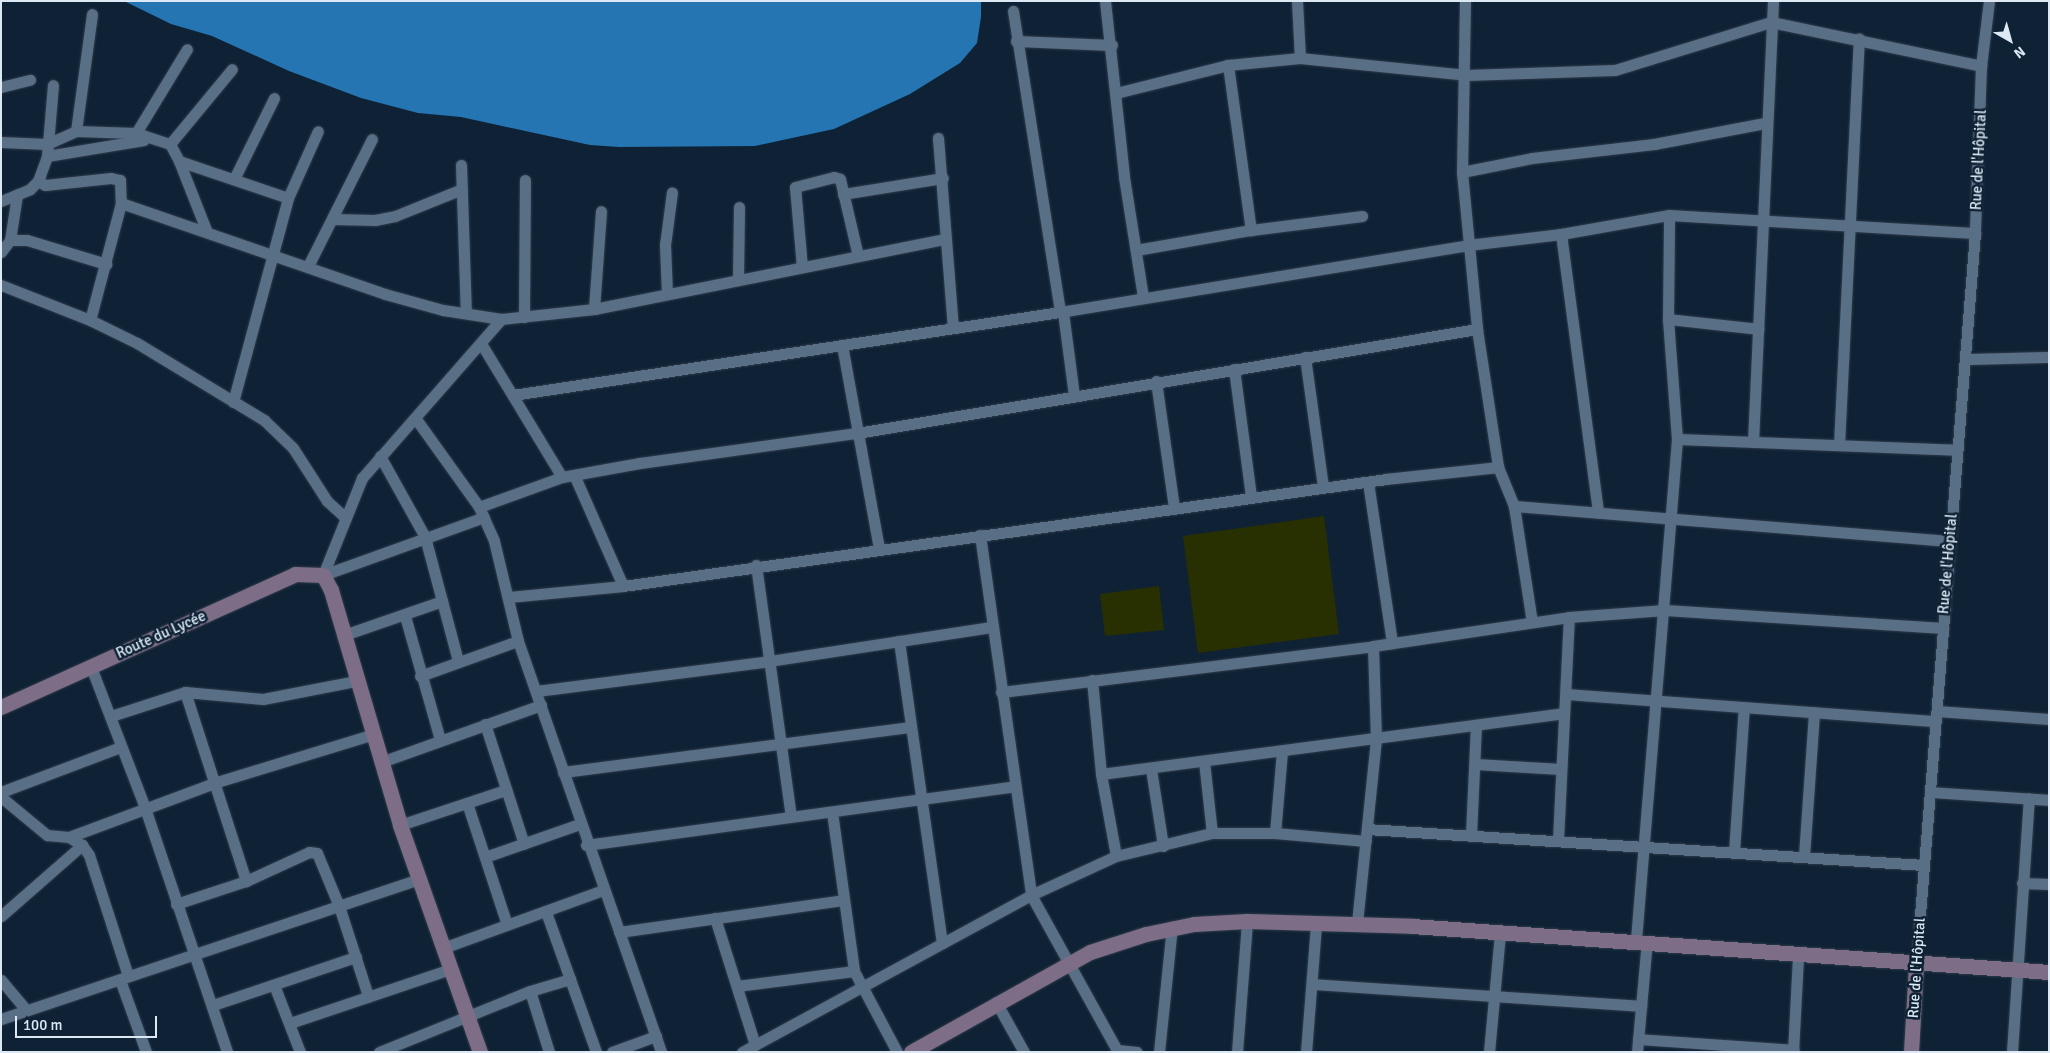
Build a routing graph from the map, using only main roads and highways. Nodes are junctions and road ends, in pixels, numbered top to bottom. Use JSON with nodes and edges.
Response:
{"nodes":[{"id":1,"x":1,"y":707,"type":"edge"},
{"id":2,"x":1916,"y":964,"type":"junction"},
{"id":3,"x":2049,"y":972,"type":"edge"},
{"id":4,"x":919,"y":1050,"type":"edge"},
{"id":5,"x":480,"y":1052,"type":"edge"},
{"id":6,"x":1911,"y":1052,"type":"edge"}],
"edges":[{"from":1,"to":5,"type":"main road","name":"Route du Lycée"},
{"from":2,"to":3,"type":"main road"},
{"from":2,"to":4,"type":"main road"},
{"from":2,"to":6,"type":"main road","name":"Rue de l'Hôpital"}]}
